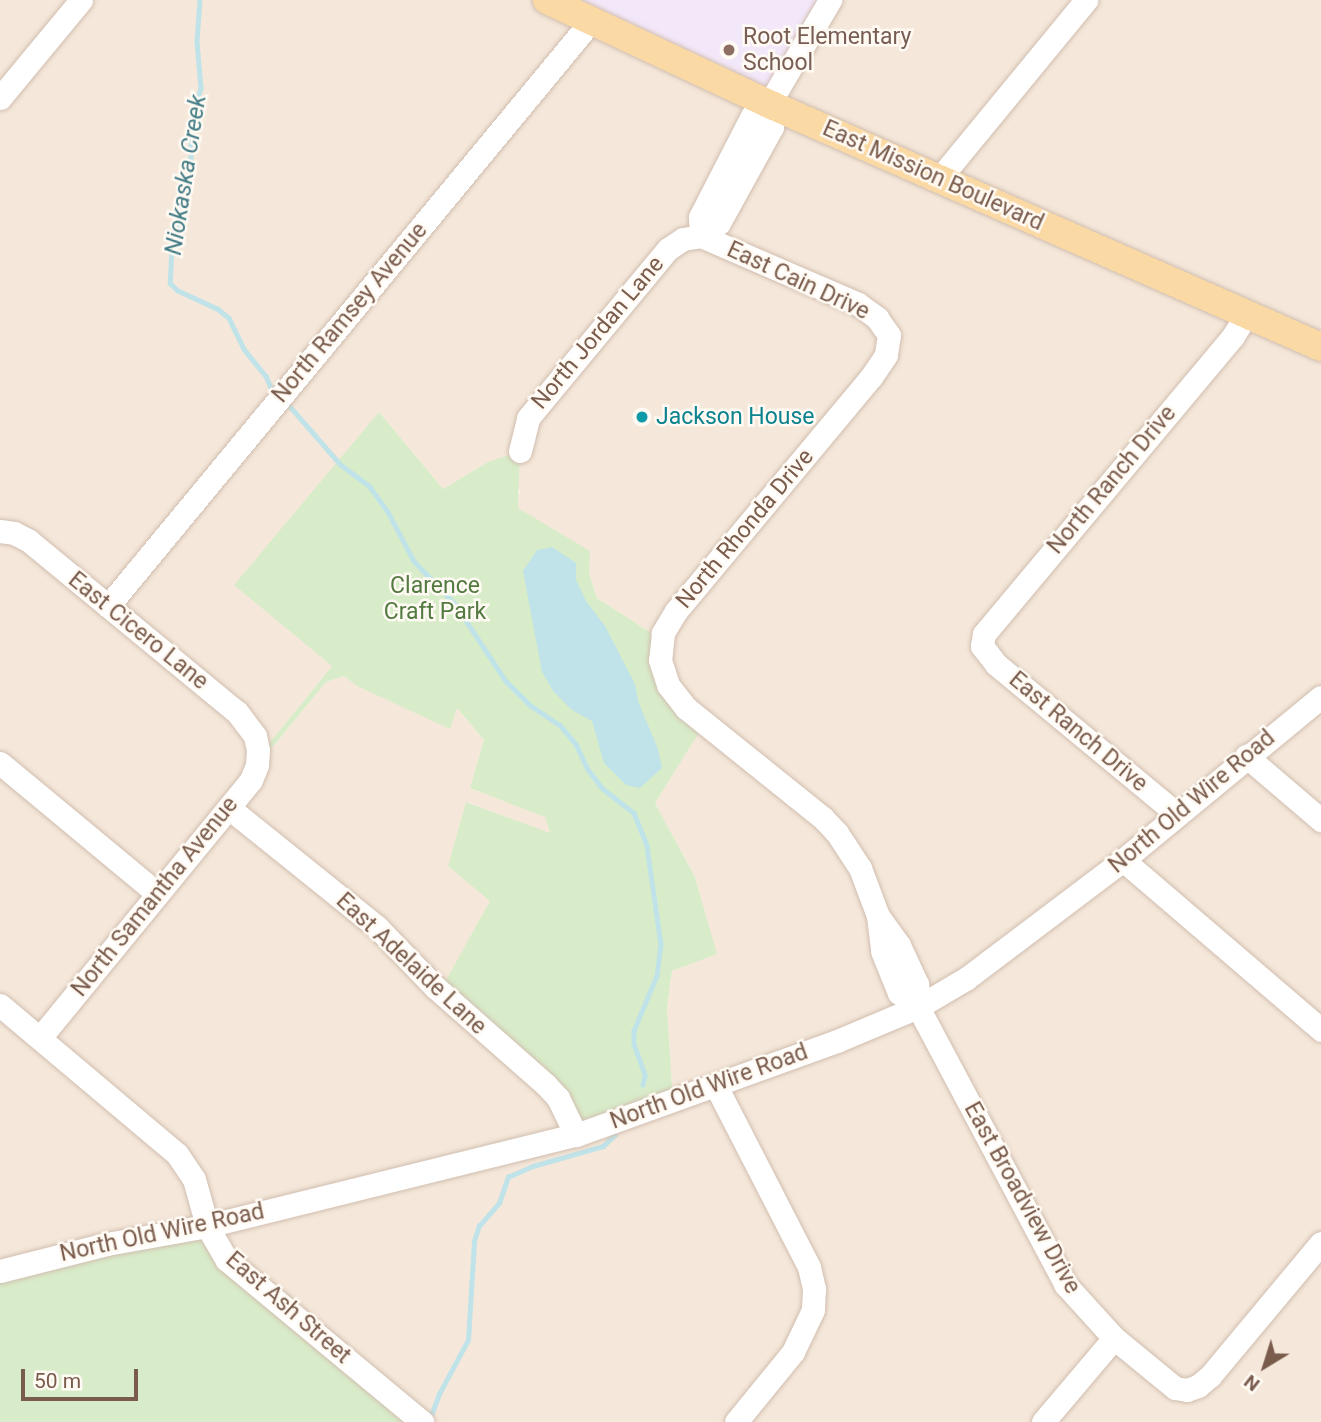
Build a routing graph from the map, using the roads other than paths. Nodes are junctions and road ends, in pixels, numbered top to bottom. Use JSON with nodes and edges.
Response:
{"nodes":[{"id":1,"x":81,"y":0,"type":"edge"},
{"id":2,"x":547,"y":0,"type":"edge"},
{"id":3,"x":830,"y":0,"type":"edge"},
{"id":4,"x":1086,"y":0,"type":"edge"},
{"id":5,"x":592,"y":20,"type":"junction"},
{"id":6,"x":0,"y":98,"type":"edge"},
{"id":7,"x":769,"y":103,"type":"junction"},
{"id":8,"x":939,"y":179,"type":"junction"},
{"id":9,"x":701,"y":236,"type":"junction"},
{"id":10,"x":1246,"y":315,"type":"junction"},
{"id":11,"x":889,"y":335,"type":"joint"},
{"id":12,"x":1321,"y":347,"type":"edge"},
{"id":13,"x":520,"y":452,"type":"dead end"},
{"id":14,"x":0,"y":531,"type":"edge"},
{"id":15,"x":108,"y":606,"type":"junction"},
{"id":16,"x":982,"y":646,"type":"joint"},
{"id":17,"x":660,"y":660,"type":"joint"},
{"id":18,"x":1321,"y":696,"type":"edge"},
{"id":19,"x":258,"y":750,"type":"joint"},
{"id":20,"x":1246,"y":756,"type":"junction"},
{"id":21,"x":0,"y":763,"type":"edge"},
{"id":22,"x":229,"y":808,"type":"junction"},
{"id":23,"x":1177,"y":814,"type":"junction"},
{"id":24,"x":1321,"y":820,"type":"edge"},
{"id":25,"x":1123,"y":860,"type":"junction"},
{"id":26,"x":158,"y":894,"type":"junction"},
{"id":27,"x":0,"y":1005,"type":"edge"},
{"id":28,"x":918,"y":1007,"type":"junction"},
{"id":29,"x":1321,"y":1030,"type":"edge"},
{"id":30,"x":40,"y":1038,"type":"junction"},
{"id":31,"x":716,"y":1086,"type":"junction"},
{"id":32,"x":576,"y":1135,"type":"junction"},
{"id":33,"x":207,"y":1226,"type":"junction"},
{"id":34,"x":1321,"y":1243,"type":"edge"},
{"id":35,"x":0,"y":1271,"type":"edge"},
{"id":36,"x":1114,"y":1338,"type":"junction"},
{"id":37,"x":422,"y":1422,"type":"edge"},
{"id":38,"x":736,"y":1422,"type":"edge"},
{"id":39,"x":1044,"y":1422,"type":"edge"}],
"edges":[{"from":1,"to":6,"type":"street"},
{"from":2,"to":5,"type":"main road","name":"East Mission Boulevard"},
{"from":3,"to":7,"type":"street"},
{"from":4,"to":8,"type":"street"},
{"from":5,"to":7,"type":"main road","name":"East Mission Boulevard"},
{"from":5,"to":15,"type":"street","name":"North Ramsey Avenue"},
{"from":7,"to":8,"type":"main road","name":"East Mission Boulevard"},
{"from":7,"to":9,"type":"street"},
{"from":8,"to":10,"type":"main road","name":"East Mission Boulevard"},
{"from":9,"to":11,"type":"street","name":"East Cain Drive"},
{"from":9,"to":13,"type":"street","name":"North Jordan Lane"},
{"from":10,"to":12,"type":"main road","name":"East Mission Boulevard"},
{"from":10,"to":16,"type":"street","name":"North Ranch Drive"},
{"from":11,"to":17,"type":"street","name":"North Rhonda Drive"},
{"from":14,"to":15,"type":"street","name":"East Cicero Lane"},
{"from":15,"to":19,"type":"street","name":"East Cicero Lane"},
{"from":16,"to":23,"type":"street","name":"East Ranch Drive"},
{"from":17,"to":28,"type":"street","name":"East Broadview Drive"},
{"from":18,"to":20,"type":"street","name":"North Old Wire Road"},
{"from":19,"to":22,"type":"street","name":"North Samantha Avenue"},
{"from":20,"to":23,"type":"street","name":"North Old Wire Road"},
{"from":20,"to":24,"type":"street"},
{"from":21,"to":26,"type":"street"},
{"from":22,"to":26,"type":"street","name":"North Samantha Avenue"},
{"from":22,"to":32,"type":"street","name":"East Adelaide Lane"},
{"from":23,"to":25,"type":"street","name":"North Old Wire Road"},
{"from":25,"to":28,"type":"street","name":"North Old Wire Road"},
{"from":25,"to":29,"type":"street"},
{"from":26,"to":30,"type":"street","name":"North Samantha Avenue"},
{"from":27,"to":30,"type":"street","name":"East Ash Street"},
{"from":28,"to":31,"type":"street","name":"North Old Wire Road"},
{"from":28,"to":36,"type":"street","name":"East Broadview Drive"},
{"from":30,"to":33,"type":"street","name":"East Ash Street"},
{"from":31,"to":32,"type":"street","name":"North Old Wire Road"},
{"from":31,"to":38,"type":"street"},
{"from":32,"to":33,"type":"street","name":"North Old Wire Road"},
{"from":33,"to":35,"type":"street","name":"North Old Wire Road"},
{"from":33,"to":37,"type":"street","name":"East Ash Street"},
{"from":34,"to":36,"type":"street","name":"East Broadview Drive"},
{"from":36,"to":39,"type":"street"}]}
